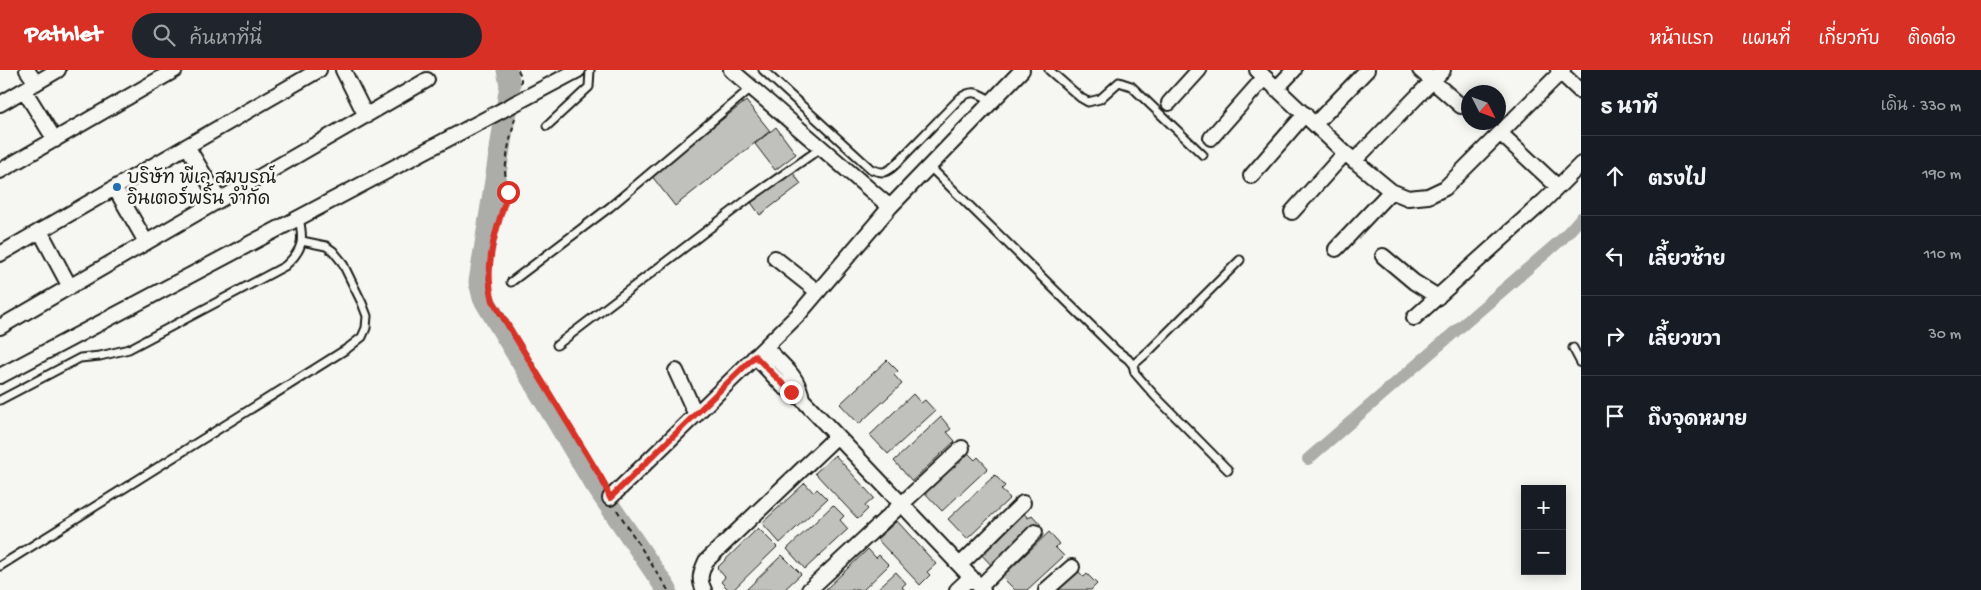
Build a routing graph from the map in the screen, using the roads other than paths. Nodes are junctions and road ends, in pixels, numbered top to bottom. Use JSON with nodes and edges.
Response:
{"nodes":[{"id":1,"x":28,"y":70,"type":"edge"},
{"id":2,"x":58,"y":70,"type":"edge"},
{"id":3,"x":175,"y":70,"type":"edge"},
{"id":4,"x":319,"y":70,"type":"edge"},
{"id":5,"x":343,"y":70,"type":"edge"},
{"id":6,"x":578,"y":70,"type":"edge"},
{"id":7,"x":590,"y":70,"type":"edge"},
{"id":8,"x":731,"y":70,"type":"edge"},
{"id":9,"x":763,"y":70,"type":"edge"},
{"id":10,"x":1022,"y":70,"type":"edge"},
{"id":11,"x":1049,"y":70,"type":"edge"},
{"id":12,"x":1199,"y":70,"type":"edge"},
{"id":13,"x":1294,"y":70,"type":"edge"},
{"id":14,"x":1367,"y":70,"type":"edge"},
{"id":15,"x":1420,"y":70,"type":"edge"},
{"id":16,"x":1443,"y":70,"type":"edge"},
{"id":17,"x":1561,"y":71,"type":"edge"},
{"id":18,"x":1260,"y":74,"type":"edge"},
{"id":19,"x":428,"y":80,"type":"dead end"},
{"id":20,"x":1432,"y":81,"type":"junction"},
{"id":21,"x":30,"y":87,"type":"junction"},
{"id":22,"x":751,"y":88,"type":"junction"},
{"id":23,"x":1276,"y":89,"type":"junction"},
{"id":24,"x":1581,"y":92,"type":"edge"},
{"id":25,"x":992,"y":101,"type":"junction"},
{"id":26,"x":1169,"y":103,"type":"dead end"},
{"id":27,"x":0,"y":104,"type":"edge"},
{"id":28,"x":1461,"y":106,"type":"dead end"},
{"id":29,"x":366,"y":116,"type":"junction"},
{"id":30,"x":1310,"y":119,"type":"junction"},
{"id":31,"x":547,"y":126,"type":"dead end"},
{"id":32,"x":1500,"y":133,"type":"junction"},
{"id":33,"x":1212,"y":138,"type":"dead end"},
{"id":34,"x":55,"y":140,"type":"junction"},
{"id":35,"x":187,"y":146,"type":"junction"},
{"id":36,"x":821,"y":148,"type":"junction"},
{"id":37,"x":1203,"y":155,"type":"dead end"},
{"id":38,"x":1350,"y":157,"type":"junction"},
{"id":39,"x":1581,"y":164,"type":"edge"},
{"id":40,"x":929,"y":166,"type":"junction"},
{"id":41,"x":0,"y":171,"type":"edge"},
{"id":42,"x":1251,"y":176,"type":"dead end"},
{"id":43,"x":1558,"y":187,"type":"junction"},
{"id":44,"x":115,"y":188,"type":"junction"},
{"id":45,"x":1391,"y":190,"type":"junction"},
{"id":46,"x":219,"y":200,"type":"junction"},
{"id":47,"x":890,"y":207,"type":"junction"},
{"id":48,"x":1292,"y":212,"type":"dead end"},
{"id":49,"x":299,"y":218,"type":"junction"},
{"id":50,"x":40,"y":231,"type":"junction"},
{"id":51,"x":302,"y":241,"type":"junction"},
{"id":52,"x":146,"y":242,"type":"junction"},
{"id":53,"x":1336,"y":249,"type":"dead end"},
{"id":54,"x":0,"y":254,"type":"edge"},
{"id":55,"x":1383,"y":256,"type":"dead end"},
{"id":56,"x":775,"y":258,"type":"dead end"},
{"id":57,"x":1240,"y":260,"type":"dead end"},
{"id":58,"x":511,"y":282,"type":"dead end"},
{"id":59,"x":70,"y":286,"type":"junction"},
{"id":60,"x":818,"y":292,"type":"junction"},
{"id":61,"x":1438,"y":297,"type":"junction"},
{"id":62,"x":1414,"y":318,"type":"dead end"},
{"id":63,"x":0,"y":327,"type":"edge"},
{"id":64,"x":557,"y":345,"type":"dead end"},
{"id":65,"x":1573,"y":348,"type":"dead end"},
{"id":66,"x":760,"y":352,"type":"junction"},
{"id":67,"x":1581,"y":363,"type":"edge"},
{"id":68,"x":1133,"y":365,"type":"junction"},
{"id":69,"x":676,"y":371,"type":"dead end"},
{"id":70,"x":0,"y":376,"type":"edge"},
{"id":71,"x":0,"y":400,"type":"edge"},
{"id":72,"x":696,"y":415,"type":"junction"},
{"id":73,"x":838,"y":436,"type":"junction"},
{"id":74,"x":962,"y":448,"type":"dead end"},
{"id":75,"x":1228,"y":470,"type":"dead end"},
{"id":76,"x":610,"y":498,"type":"road end"},
{"id":77,"x":901,"y":503,"type":"junction"},
{"id":78,"x":1023,"y":503,"type":"dead end"},
{"id":79,"x":1035,"y":532,"type":"dead end"},
{"id":80,"x":960,"y":565,"type":"junction"},
{"id":81,"x":0,"y":566,"type":"edge"},
{"id":82,"x":1072,"y":568,"type":"dead end"},
{"id":83,"x":978,"y":585,"type":"edge"},
{"id":84,"x":704,"y":590,"type":"edge"},
{"id":85,"x":809,"y":590,"type":"edge"},
{"id":86,"x":957,"y":590,"type":"edge"},
{"id":87,"x":1046,"y":590,"type":"edge"}],
"edges":[{"from":1,"to":21,"type":"street"},
{"from":2,"to":21,"type":"street"},
{"from":3,"to":34,"type":"street"},
{"from":4,"to":35,"type":"street"},
{"from":5,"to":29,"type":"street"},
{"from":6,"to":49,"type":"street"},
{"from":7,"to":31,"type":"lane"},
{"from":8,"to":22,"type":"street"},
{"from":9,"to":25,"type":"lane"},
{"from":10,"to":25,"type":"street"},
{"from":11,"to":37,"type":"lane"},
{"from":12,"to":26,"type":"street"},
{"from":13,"to":23,"type":"street"},
{"from":14,"to":30,"type":"street"},
{"from":15,"to":20,"type":"street"},
{"from":16,"to":20,"type":"street"},
{"from":17,"to":24,"type":"street"},
{"from":17,"to":32,"type":"street"},
{"from":18,"to":23,"type":"street"},
{"from":18,"to":33,"type":"street"},
{"from":19,"to":29,"type":"street"},
{"from":20,"to":28,"type":"street"},
{"from":20,"to":38,"type":"street"},
{"from":21,"to":27,"type":"street"},
{"from":21,"to":34,"type":"street"},
{"from":22,"to":36,"type":"street"},
{"from":22,"to":58,"type":"lane"},
{"from":23,"to":30,"type":"street"},
{"from":25,"to":40,"type":"street"},
{"from":29,"to":46,"type":"street"},
{"from":30,"to":38,"type":"street"},
{"from":30,"to":42,"type":"street"},
{"from":32,"to":43,"type":"street"},
{"from":32,"to":45,"type":"street"},
{"from":34,"to":41,"type":"street"},
{"from":35,"to":44,"type":"street"},
{"from":35,"to":46,"type":"street"},
{"from":36,"to":47,"type":"street"},
{"from":36,"to":64,"type":"lane"},
{"from":38,"to":45,"type":"street"},
{"from":38,"to":48,"type":"street"},
{"from":39,"to":43,"type":"street"},
{"from":40,"to":47,"type":"street"},
{"from":40,"to":68,"type":"lane"},
{"from":43,"to":61,"type":"street"},
{"from":44,"to":50,"type":"street"},
{"from":44,"to":52,"type":"street"},
{"from":45,"to":53,"type":"street"},
{"from":46,"to":52,"type":"street"},
{"from":47,"to":60,"type":"street"},
{"from":49,"to":51,"type":"lane"},
{"from":49,"to":70,"type":"street"},
{"from":50,"to":54,"type":"street"},
{"from":50,"to":59,"type":"street"},
{"from":51,"to":71,"type":"lane"},
{"from":51,"to":81,"type":"lane"},
{"from":52,"to":59,"type":"street"},
{"from":55,"to":61,"type":"street"},
{"from":56,"to":60,"type":"street"},
{"from":57,"to":68,"type":"lane"},
{"from":59,"to":63,"type":"street"},
{"from":60,"to":66,"type":"street"},
{"from":61,"to":62,"type":"street"},
{"from":65,"to":67,"type":"lane"},
{"from":66,"to":72,"type":"street"},
{"from":66,"to":73,"type":"street"},
{"from":68,"to":75,"type":"lane"},
{"from":69,"to":72,"type":"street"},
{"from":72,"to":76,"type":"street"},
{"from":73,"to":77,"type":"street"},
{"from":73,"to":84,"type":"street"},
{"from":74,"to":77,"type":"street"},
{"from":77,"to":80,"type":"street"},
{"from":77,"to":85,"type":"street"},
{"from":78,"to":80,"type":"street"},
{"from":79,"to":83,"type":"street"},
{"from":80,"to":83,"type":"street"},
{"from":82,"to":87,"type":"street"},
{"from":83,"to":86,"type":"street"}]}
